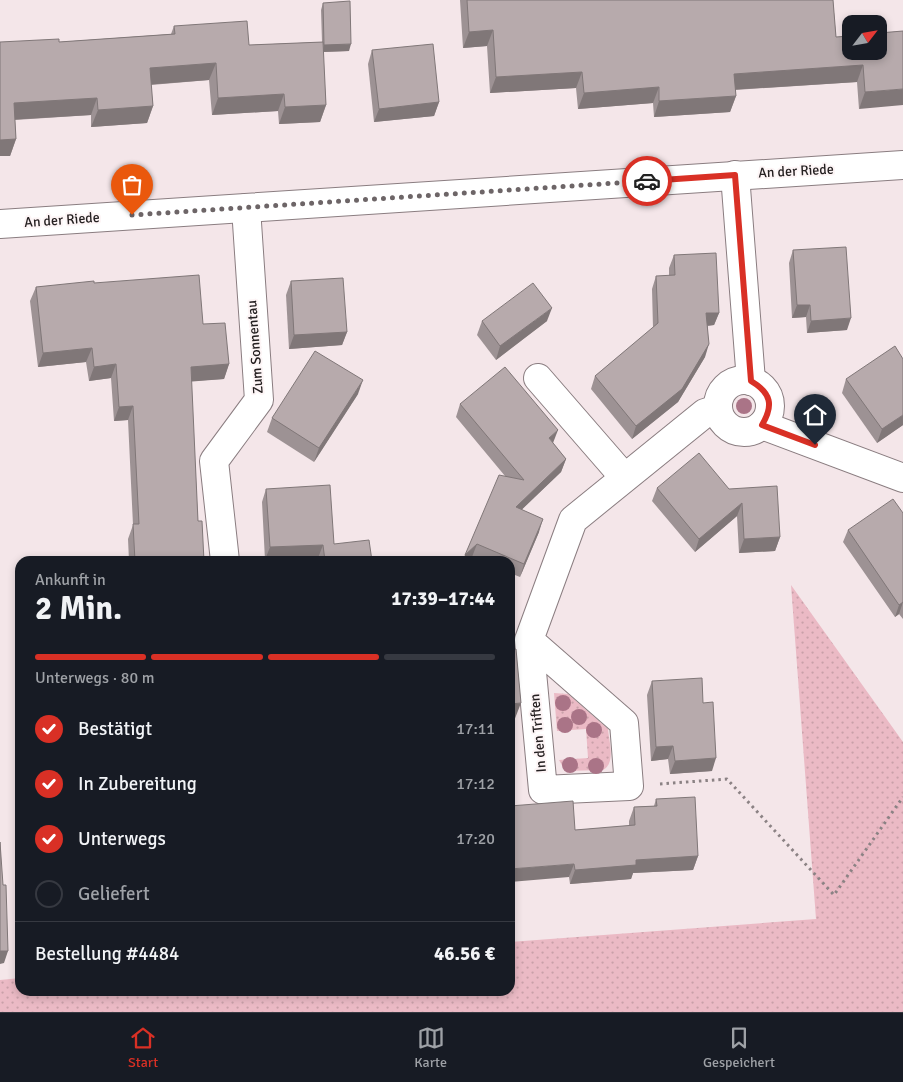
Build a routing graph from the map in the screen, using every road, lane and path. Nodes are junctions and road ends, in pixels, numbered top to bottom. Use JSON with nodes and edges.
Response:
{"nodes":[{"id":1,"x":903,"y":165,"type":"edge"},
{"id":2,"x":735,"y":175,"type":"junction"},
{"id":3,"x":246,"y":208,"type":"junction"},
{"id":4,"x":0,"y":224,"type":"edge"},
{"id":5,"x":538,"y":378,"type":"dead end"},
{"id":6,"x":751,"y":381,"type":"junction"},
{"id":7,"x":718,"y":409,"type":"junction"},
{"id":8,"x":762,"y":425,"type":"junction"},
{"id":9,"x":624,"y":477,"type":"junction"},
{"id":10,"x":903,"y":478,"type":"edge"},
{"id":11,"x":224,"y":556,"type":"edge"},
{"id":12,"x":529,"y":640,"type":"junction"},
{"id":13,"x":629,"y":786,"type":"junction"},
{"id":14,"x":903,"y":797,"type":"edge"}],
"edges":[{"from":1,"to":2,"type":"street","name":"An der Riede"},
{"from":2,"to":3,"type":"street","name":"An der Riede"},
{"from":2,"to":6,"type":"street"},
{"from":3,"to":4,"type":"street","name":"An der Riede"},
{"from":3,"to":11,"type":"street","name":"Zum Sonnentau"},
{"from":5,"to":9,"type":"street"},
{"from":6,"to":7,"type":"street"},
{"from":6,"to":8,"type":"street"},
{"from":7,"to":8,"type":"street"},
{"from":7,"to":9,"type":"street","name":"In den Triften"},
{"from":8,"to":10,"type":"street"},
{"from":9,"to":12,"type":"street","name":"In den Triften"},
{"from":12,"to":13,"type":"street"},
{"from":12,"to":13,"type":"street","name":"In den Triften"},
{"from":13,"to":14,"type":"path"}]}
